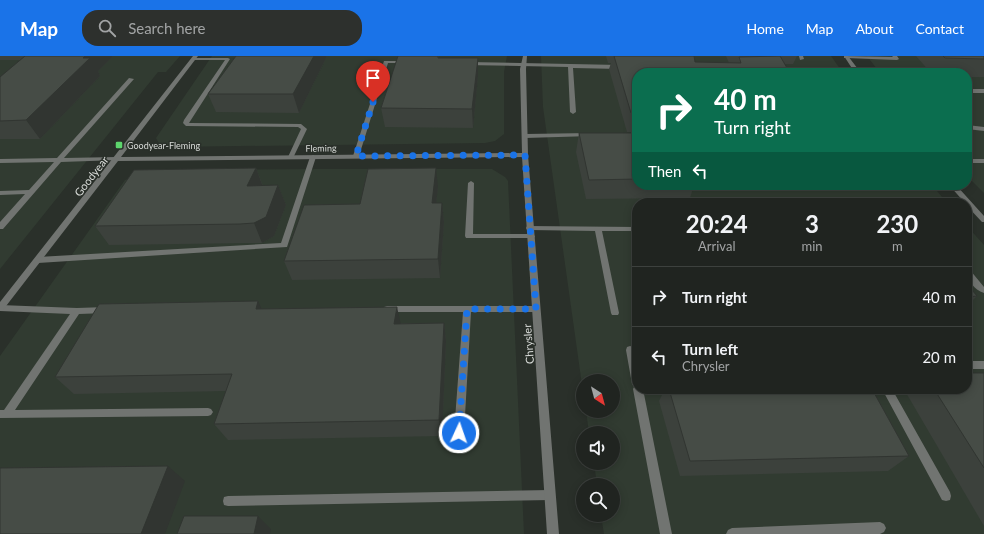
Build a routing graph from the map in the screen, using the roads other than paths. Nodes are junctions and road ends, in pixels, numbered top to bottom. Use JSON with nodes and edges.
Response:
{"nodes":[{"id":1,"x":525,"y":56,"type":"edge"},
{"id":2,"x":894,"y":56,"type":"edge"},
{"id":3,"x":195,"y":57,"type":"edge"},
{"id":4,"x":846,"y":57,"type":"edge"},
{"id":5,"x":409,"y":62,"type":"edge"},
{"id":6,"x":462,"y":64,"type":"edge"},
{"id":7,"x":523,"y":66,"type":"junction"},
{"id":8,"x":570,"y":66,"type":"junction"},
{"id":9,"x":629,"y":67,"type":"edge"},
{"id":10,"x":854,"y":68,"type":"edge"},
{"id":11,"x":131,"y":79,"type":"dead end"},
{"id":12,"x":972,"y":91,"type":"edge"},
{"id":13,"x":984,"y":91,"type":"edge"},
{"id":14,"x":574,"y":112,"type":"dead end"},
{"id":15,"x":972,"y":128,"type":"edge"},
{"id":16,"x":984,"y":129,"type":"edge"},
{"id":17,"x":600,"y":135,"type":"edge"},
{"id":18,"x":524,"y":136,"type":"junction"},
{"id":19,"x":525,"y":155,"type":"junction"},
{"id":20,"x":356,"y":156,"type":"junction"},
{"id":21,"x":291,"y":157,"type":"junction"},
{"id":22,"x":313,"y":157,"type":"junction"},
{"id":23,"x":118,"y":159,"type":"junction"},
{"id":24,"x":58,"y":160,"type":"junction"},
{"id":25,"x":0,"y":161,"type":"edge"},
{"id":26,"x":972,"y":161,"type":"edge"},
{"id":27,"x":984,"y":161,"type":"edge"},
{"id":28,"x":471,"y":183,"type":"dead end"},
{"id":29,"x":957,"y":190,"type":"edge"},
{"id":30,"x":30,"y":192,"type":"junction"},
{"id":31,"x":0,"y":193,"type":"edge"},
{"id":32,"x":964,"y":198,"type":"edge"},
{"id":33,"x":972,"y":207,"type":"edge"},
{"id":34,"x":984,"y":220,"type":"edge"},
{"id":35,"x":0,"y":227,"type":"edge"},
{"id":36,"x":598,"y":228,"type":"junction"},
{"id":37,"x":632,"y":229,"type":"edge"},
{"id":38,"x":531,"y":232,"type":"junction"},
{"id":39,"x":38,"y":260,"type":"junction"},
{"id":40,"x":972,"y":278,"type":"edge"},
{"id":41,"x":984,"y":290,"type":"edge"},
{"id":42,"x":0,"y":308,"type":"edge"},
{"id":43,"x":379,"y":309,"type":"edge"},
{"id":44,"x":467,"y":309,"type":"junction"},
{"id":45,"x":536,"y":309,"type":"junction"},
{"id":46,"x":116,"y":310,"type":"edge"},
{"id":47,"x":77,"y":311,"type":"junction"},
{"id":48,"x":615,"y":313,"type":"dead end"},
{"id":49,"x":630,"y":350,"type":"dead end"},
{"id":50,"x":632,"y":360,"type":"edge"},
{"id":51,"x":972,"y":365,"type":"edge"},
{"id":52,"x":984,"y":365,"type":"edge"},
{"id":53,"x":639,"y":394,"type":"edge"},
{"id":54,"x":891,"y":394,"type":"edge"},
{"id":55,"x":208,"y":412,"type":"dead end"},
{"id":56,"x":4,"y":414,"type":"edge"},
{"id":57,"x":459,"y":433,"type":"dead end"},
{"id":58,"x":550,"y":496,"type":"junction"},
{"id":59,"x":946,"y":496,"type":"dead end"},
{"id":60,"x":228,"y":501,"type":"dead end"},
{"id":61,"x":880,"y":528,"type":"dead end"},
{"id":62,"x":552,"y":534,"type":"edge"},
{"id":63,"x":666,"y":534,"type":"edge"},
{"id":64,"x":732,"y":534,"type":"edge"}],
"edges":[{"from":1,"to":7,"type":"street","name":"Chrysler"},
{"from":2,"to":4,"type":"street"},
{"from":3,"to":21,"type":"street"},
{"from":3,"to":23,"type":"street","name":"Goodyear"},
{"from":4,"to":10,"type":"street"},
{"from":5,"to":20,"type":"street"},
{"from":6,"to":7,"type":"street"},
{"from":7,"to":8,"type":"street"},
{"from":7,"to":18,"type":"street","name":"Chrysler"},
{"from":8,"to":9,"type":"street"},
{"from":8,"to":14,"type":"street"},
{"from":11,"to":24,"type":"street"},
{"from":12,"to":13,"type":"street"},
{"from":15,"to":16,"type":"street"},
{"from":17,"to":18,"type":"street"},
{"from":18,"to":19,"type":"street","name":"Chrysler"},
{"from":19,"to":20,"type":"street","name":"Fleming"},
{"from":19,"to":38,"type":"street","name":"Chrysler"},
{"from":20,"to":22,"type":"street","name":"Fleming"},
{"from":21,"to":22,"type":"street","name":"Fleming"},
{"from":21,"to":23,"type":"street","name":"Fleming"},
{"from":22,"to":39,"type":"street"},
{"from":23,"to":24,"type":"street","name":"Fleming"},
{"from":23,"to":39,"type":"street","name":"Goodyear"},
{"from":24,"to":25,"type":"street","name":"Fleming"},
{"from":24,"to":30,"type":"street"},
{"from":26,"to":27,"type":"street"},
{"from":28,"to":38,"type":"street"},
{"from":29,"to":32,"type":"street"},
{"from":30,"to":31,"type":"street"},
{"from":30,"to":35,"type":"street"},
{"from":33,"to":34,"type":"street"},
{"from":36,"to":37,"type":"street"},
{"from":36,"to":38,"type":"street"},
{"from":36,"to":48,"type":"street"},
{"from":38,"to":45,"type":"street","name":"Chrysler"},
{"from":39,"to":42,"type":"street","name":"Goodyear"},
{"from":40,"to":41,"type":"street"},
{"from":42,"to":47,"type":"street"},
{"from":43,"to":44,"type":"street"},
{"from":44,"to":45,"type":"street"},
{"from":44,"to":57,"type":"street"},
{"from":45,"to":58,"type":"street","name":"Chrysler"},
{"from":46,"to":47,"type":"street"},
{"from":47,"to":56,"type":"street"},
{"from":49,"to":50,"type":"street"},
{"from":51,"to":52,"type":"street"},
{"from":53,"to":63,"type":"street"},
{"from":54,"to":59,"type":"street"},
{"from":55,"to":56,"type":"street"},
{"from":58,"to":60,"type":"street"},
{"from":58,"to":62,"type":"street","name":"Chrysler"},
{"from":61,"to":64,"type":"street"}]}
